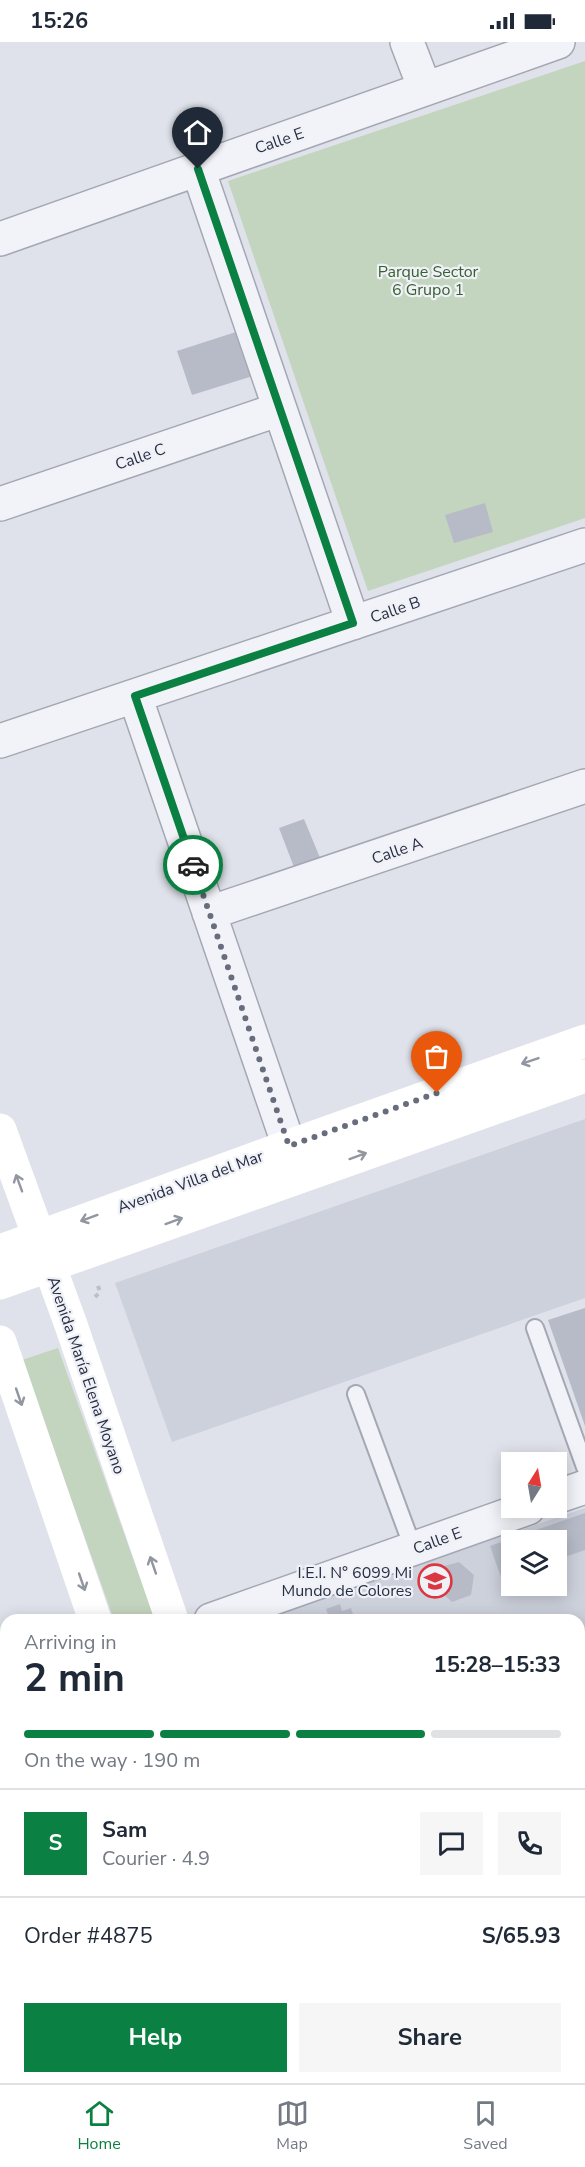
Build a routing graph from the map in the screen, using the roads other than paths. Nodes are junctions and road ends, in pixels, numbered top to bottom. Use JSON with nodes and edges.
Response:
{"nodes":[{"id":1,"x":407,"y":42,"type":"edge"},
{"id":2,"x":558,"y":42,"type":"edge"},
{"id":3,"x":425,"y":89,"type":"junction"},
{"id":4,"x":198,"y":169,"type":"junction"},
{"id":5,"x":0,"y":239,"type":"edge"},
{"id":6,"x":280,"y":409,"type":"junction"},
{"id":7,"x":0,"y":504,"type":"edge"},
{"id":8,"x":584,"y":550,"type":"edge"},
{"id":9,"x":353,"y":623,"type":"junction"},
{"id":10,"x":135,"y":696,"type":"junction"},
{"id":11,"x":0,"y":741,"type":"edge"},
{"id":12,"x":585,"y":786,"type":"edge"},
{"id":13,"x":209,"y":913,"type":"junction"},
{"id":14,"x":585,"y":1041,"type":"edge"},
{"id":15,"x":585,"y":1076,"type":"edge"},
{"id":16,"x":0,"y":1130,"type":"edge"},
{"id":17,"x":289,"y":1146,"type":"junction"},
{"id":18,"x":0,"y":1251,"type":"edge"},
{"id":19,"x":44,"y":1251,"type":"junction"},
{"id":20,"x":0,"y":1283,"type":"edge"},
{"id":21,"x":535,"y":1329,"type":"dead end"},
{"id":22,"x":0,"y":1342,"type":"edge"},
{"id":23,"x":356,"y":1394,"type":"dead end"},
{"id":24,"x":585,"y":1467,"type":"edge"},
{"id":25,"x":585,"y":1487,"type":"edge"},
{"id":26,"x":567,"y":1493,"type":"edge"},
{"id":27,"x":501,"y":1517,"type":"edge"},
{"id":28,"x":413,"y":1548,"type":"junction"},
{"id":29,"x":92,"y":1614,"type":"edge"},
{"id":30,"x":170,"y":1614,"type":"edge"},
{"id":31,"x":228,"y":1614,"type":"edge"}],
"edges":[{"from":1,"to":3,"type":"street"},
{"from":2,"to":3,"type":"street","name":"Calle E"},
{"from":3,"to":4,"type":"street","name":"Calle E"},
{"from":4,"to":5,"type":"street","name":"Calle E"},
{"from":4,"to":6,"type":"street"},
{"from":6,"to":7,"type":"street","name":"Calle C"},
{"from":6,"to":9,"type":"street"},
{"from":8,"to":9,"type":"street","name":"Calle B"},
{"from":9,"to":10,"type":"street","name":"Calle B"},
{"from":10,"to":11,"type":"street","name":"Calle B"},
{"from":10,"to":13,"type":"street"},
{"from":12,"to":13,"type":"street","name":"Calle A"},
{"from":13,"to":17,"type":"street"},
{"from":14,"to":17,"type":"street","name":"Avenida Villa del Mar","one_way":true},
{"from":19,"to":15,"type":"street","name":"Avenida Villa del Mar","one_way":true},
{"from":19,"to":16,"type":"street","name":"Avenida María Elena Moyano","one_way":true},
{"from":17,"to":19,"type":"street","name":"Avenida Villa del Mar","one_way":true},
{"from":18,"to":19,"type":"street","name":"Avenida Villa del Mar"},
{"from":19,"to":20,"type":"street","name":"Avenida Villa del Mar"},
{"from":30,"to":19,"type":"street","name":"Avenida María Elena Moyano","one_way":true},
{"from":21,"to":24,"type":"lane"},
{"from":22,"to":29,"type":"street","one_way":true},
{"from":23,"to":28,"type":"lane"},
{"from":25,"to":26,"type":"street"},
{"from":27,"to":28,"type":"street","name":"Calle E"},
{"from":28,"to":31,"type":"street","name":"Calle E"}]}
